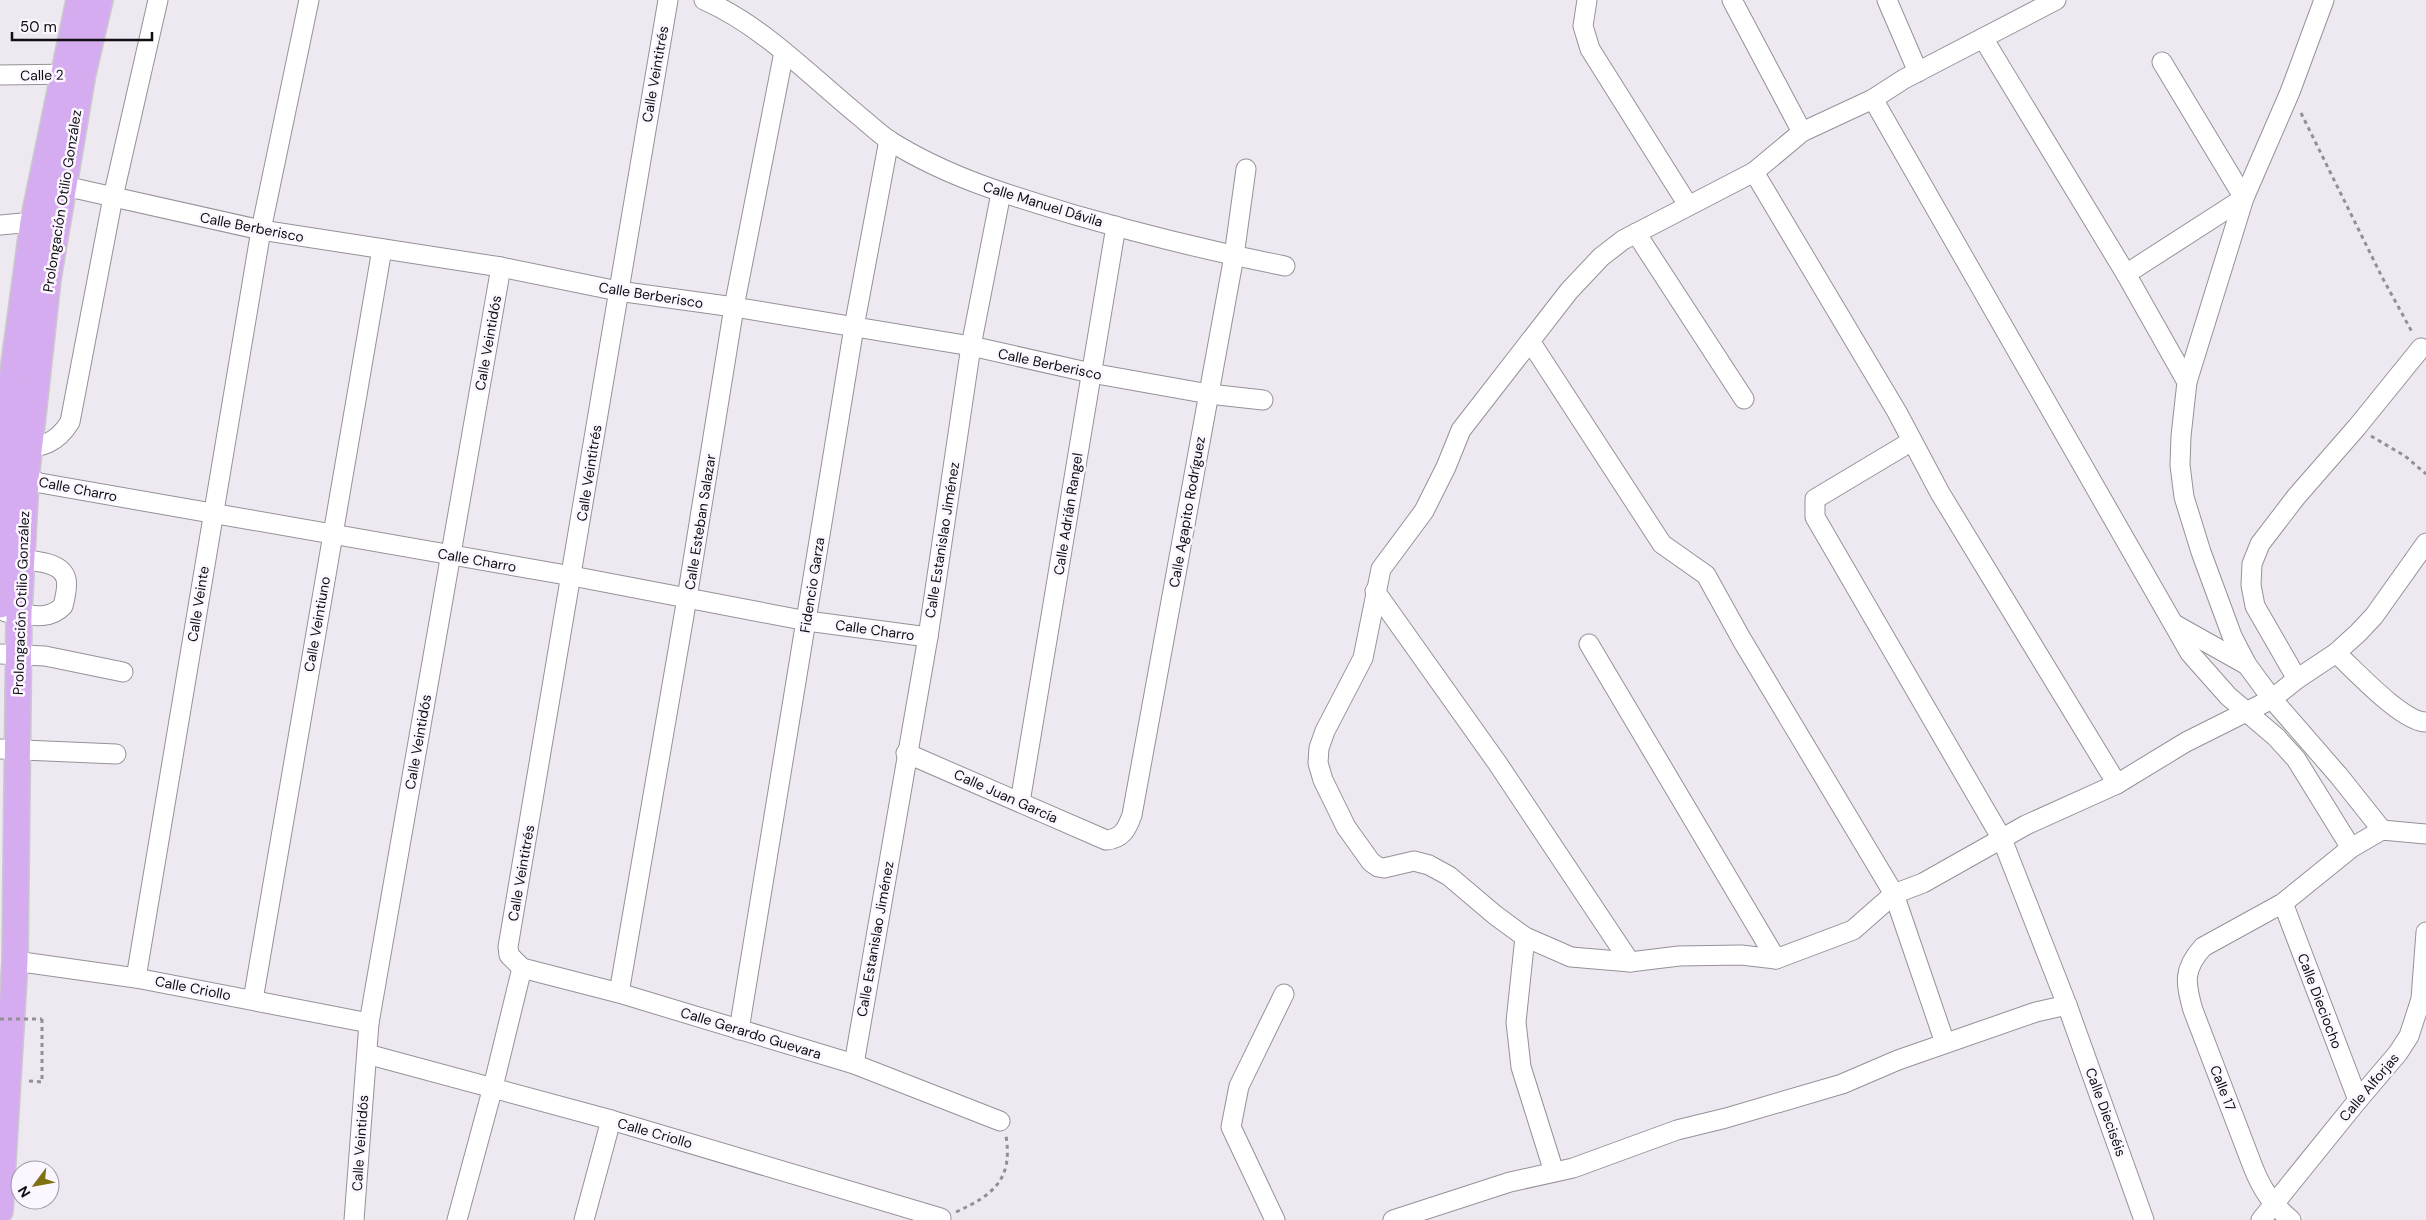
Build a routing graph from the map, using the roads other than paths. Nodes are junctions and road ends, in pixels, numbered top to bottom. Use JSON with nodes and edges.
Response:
{"nodes":[{"id":1,"x":79,"y":0,"type":"edge"},
{"id":2,"x":100,"y":0,"type":"edge"},
{"id":3,"x":158,"y":0,"type":"edge"},
{"id":4,"x":309,"y":0,"type":"edge"},
{"id":5,"x":668,"y":0,"type":"edge"},
{"id":6,"x":704,"y":0,"type":"edge"},
{"id":7,"x":1587,"y":0,"type":"edge"},
{"id":8,"x":1732,"y":0,"type":"edge"},
{"id":9,"x":1887,"y":0,"type":"edge"},
{"id":10,"x":2056,"y":0,"type":"edge"},
{"id":11,"x":2324,"y":0,"type":"edge"},
{"id":12,"x":1983,"y":38,"type":"junction"},
{"id":13,"x":784,"y":52,"type":"junction"},
{"id":14,"x":2162,"y":62,"type":"dead end"},
{"id":15,"x":1918,"y":72,"type":"junction"},
{"id":16,"x":73,"y":74,"type":"junction"},
{"id":17,"x":0,"y":75,"type":"edge"},
{"id":18,"x":1874,"y":99,"type":"junction"},
{"id":19,"x":1802,"y":132,"type":"junction"},
{"id":20,"x":889,"y":140,"type":"junction"},
{"id":21,"x":1246,"y":169,"type":"dead end"},
{"id":22,"x":1754,"y":172,"type":"junction"},
{"id":23,"x":40,"y":184,"type":"junction"},
{"id":24,"x":65,"y":189,"type":"junction"},
{"id":25,"x":1000,"y":193,"type":"junction"},
{"id":26,"x":113,"y":197,"type":"junction"},
{"id":27,"x":2244,"y":198,"type":"junction"},
{"id":28,"x":1688,"y":205,"type":"junction"},
{"id":29,"x":33,"y":222,"type":"junction"},
{"id":30,"x":0,"y":224,"type":"edge"},
{"id":31,"x":58,"y":225,"type":"junction"},
{"id":32,"x":1116,"y":226,"type":"junction"},
{"id":33,"x":261,"y":230,"type":"junction"},
{"id":34,"x":1636,"y":232,"type":"junction"},
{"id":35,"x":382,"y":249,"type":"junction"},
{"id":36,"x":1234,"y":256,"type":"junction"},
{"id":37,"x":1285,"y":266,"type":"dead end"},
{"id":38,"x":502,"y":267,"type":"junction"},
{"id":39,"x":2126,"y":274,"type":"junction"},
{"id":40,"x":618,"y":291,"type":"junction"},
{"id":41,"x":734,"y":307,"type":"junction"},
{"id":42,"x":854,"y":327,"type":"junction"},
{"id":43,"x":1530,"y":341,"type":"junction"},
{"id":44,"x":971,"y":346,"type":"junction"},
{"id":45,"x":2421,"y":348,"type":"road end"},
{"id":46,"x":1091,"y":373,"type":"junction"},
{"id":47,"x":37,"y":375,"type":"junction"},
{"id":48,"x":6,"y":379,"type":"edge"},
{"id":49,"x":2187,"y":382,"type":"junction"},
{"id":50,"x":1209,"y":394,"type":"junction"},
{"id":51,"x":1263,"y":400,"type":"dead end"},
{"id":52,"x":1744,"y":400,"type":"dead end"},
{"id":53,"x":1912,"y":440,"type":"junction"},
{"id":54,"x":19,"y":448,"type":"junction"},
{"id":55,"x":11,"y":476,"type":"edge"},
{"id":56,"x":213,"y":514,"type":"junction"},
{"id":57,"x":332,"y":534,"type":"junction"},
{"id":58,"x":2426,"y":543,"type":"edge"},
{"id":59,"x":450,"y":555,"type":"junction"},
{"id":60,"x":12,"y":560,"type":"junction"},
{"id":61,"x":572,"y":576,"type":"junction"},
{"id":62,"x":1375,"y":591,"type":"junction"},
{"id":63,"x":688,"y":598,"type":"junction"},
{"id":64,"x":6,"y":610,"type":"edge"},
{"id":65,"x":806,"y":621,"type":"junction"},
{"id":66,"x":2174,"y":624,"type":"junction"},
{"id":67,"x":928,"y":637,"type":"junction"},
{"id":68,"x":1589,"y":644,"type":"dead end"},
{"id":69,"x":2336,"y":653,"type":"junction"},
{"id":70,"x":9,"y":655,"type":"edge"},
{"id":71,"x":2247,"y":665,"type":"junction"},
{"id":72,"x":123,"y":672,"type":"dead end"},
{"id":73,"x":2297,"y":678,"type":"junction"},
{"id":74,"x":2272,"y":698,"type":"junction"},
{"id":75,"x":2248,"y":712,"type":"junction"},
{"id":76,"x":2426,"y":722,"type":"edge"},
{"id":77,"x":8,"y":748,"type":"edge"},
{"id":78,"x":906,"y":753,"type":"junction"},
{"id":79,"x":116,"y":754,"type":"dead end"},
{"id":80,"x":2117,"y":784,"type":"junction"},
{"id":81,"x":1020,"y":802,"type":"junction"},
{"id":82,"x":2382,"y":830,"type":"junction"},
{"id":83,"x":2426,"y":834,"type":"edge"},
{"id":84,"x":2002,"y":839,"type":"junction"},
{"id":85,"x":1106,"y":840,"type":"joint"},
{"id":86,"x":2351,"y":848,"type":"junction"},
{"id":87,"x":8,"y":890,"type":"edge"},
{"id":88,"x":1894,"y":894,"type":"junction"},
{"id":89,"x":2283,"y":903,"type":"junction"},
{"id":90,"x":2426,"y":932,"type":"edge"},
{"id":91,"x":1525,"y":937,"type":"junction"},
{"id":92,"x":1776,"y":959,"type":"junction"},
{"id":93,"x":15,"y":961,"type":"junction"},
{"id":94,"x":1630,"y":962,"type":"junction"},
{"id":95,"x":522,"y":968,"type":"junction"},
{"id":96,"x":136,"y":978,"type":"junction"},
{"id":97,"x":619,"y":993,"type":"junction"},
{"id":98,"x":1284,"y":994,"type":"dead end"},
{"id":99,"x":254,"y":1000,"type":"junction"},
{"id":100,"x":2067,"y":1005,"type":"junction"},
{"id":101,"x":370,"y":1024,"type":"junction"},
{"id":102,"x":739,"y":1030,"type":"junction"},
{"id":103,"x":1946,"y":1044,"type":"junction"},
{"id":104,"x":367,"y":1054,"type":"junction"},
{"id":105,"x":12,"y":1064,"type":"edge"},
{"id":106,"x":854,"y":1064,"type":"junction"},
{"id":107,"x":493,"y":1087,"type":"junction"},
{"id":108,"x":2358,"y":1100,"type":"junction"},
{"id":109,"x":611,"y":1120,"type":"junction"},
{"id":110,"x":1000,"y":1121,"type":"road end"},
{"id":111,"x":1554,"y":1172,"type":"junction"},
{"id":112,"x":0,"y":1202,"type":"edge"},
{"id":113,"x":2274,"y":1206,"type":"junction"},
{"id":114,"x":940,"y":1219,"type":"edge"},
{"id":115,"x":354,"y":1220,"type":"edge"},
{"id":116,"x":457,"y":1220,"type":"edge"},
{"id":117,"x":584,"y":1220,"type":"edge"},
{"id":118,"x":1275,"y":1220,"type":"edge"},
{"id":119,"x":1393,"y":1220,"type":"edge"},
{"id":120,"x":2144,"y":1220,"type":"edge"},
{"id":121,"x":2261,"y":1220,"type":"edge"},
{"id":122,"x":2291,"y":1220,"type":"edge"}],
"edges":[{"from":1,"to":16,"type":"main road","name":"Prolongación Otilio González"},
{"from":2,"to":16,"type":"main road","name":"Prolongación Otilio González"},
{"from":3,"to":26,"type":"street"},
{"from":4,"to":33,"type":"street","name":"Calle Veinte"},
{"from":5,"to":40,"type":"street","name":"Calle Veintitrés"},
{"from":6,"to":13,"type":"street","name":"Calle Manuel Dávila"},
{"from":7,"to":28,"type":"street"},
{"from":8,"to":19,"type":"street"},
{"from":9,"to":15,"type":"street"},
{"from":10,"to":12,"type":"street"},
{"from":11,"to":27,"type":"street"},
{"from":12,"to":15,"type":"street"},
{"from":12,"to":39,"type":"street"},
{"from":13,"to":20,"type":"street","name":"Calle Manuel Dávila"},
{"from":13,"to":41,"type":"street","name":"Calle Esteban Salazar"},
{"from":14,"to":27,"type":"street"},
{"from":15,"to":18,"type":"street"},
{"from":16,"to":17,"type":"street","name":"Calle 2"},
{"from":16,"to":23,"type":"main road","name":"Prolongación Otilio González"},
{"from":16,"to":24,"type":"main road","name":"Prolongación Otilio González"},
{"from":18,"to":19,"type":"street"},
{"from":18,"to":66,"type":"street"},
{"from":19,"to":22,"type":"street"},
{"from":20,"to":25,"type":"street","name":"Calle Manuel Dávila"},
{"from":20,"to":42,"type":"street","name":"Fidencio Garza"},
{"from":21,"to":36,"type":"street","name":"Calle Agapito Rodríguez"},
{"from":22,"to":28,"type":"street"},
{"from":22,"to":53,"type":"street"},
{"from":23,"to":24,"type":"street","name":"Calle Berberisco"},
{"from":23,"to":29,"type":"main road","name":"Prolongación Otilio González"},
{"from":24,"to":26,"type":"street","name":"Calle Berberisco"},
{"from":24,"to":31,"type":"main road","name":"Prolongación Otilio González"},
{"from":25,"to":32,"type":"street","name":"Calle Manuel Dávila"},
{"from":25,"to":44,"type":"street","name":"Calle Estanislao Jiménez"},
{"from":26,"to":33,"type":"street","name":"Calle Berberisco"},
{"from":26,"to":54,"type":"street"},
{"from":27,"to":39,"type":"street"},
{"from":27,"to":49,"type":"street"},
{"from":28,"to":34,"type":"street"},
{"from":29,"to":30,"type":"street"},
{"from":29,"to":31,"type":"street"},
{"from":29,"to":48,"type":"main road","name":"Prolongación Otilio González"},
{"from":31,"to":47,"type":"main road","name":"Prolongación Otilio González"},
{"from":32,"to":36,"type":"street","name":"Calle Manuel Dávila"},
{"from":32,"to":46,"type":"street","name":"Calle Adrián Rangel"},
{"from":33,"to":35,"type":"street","name":"Calle Berberisco"},
{"from":33,"to":56,"type":"street","name":"Calle Veinte"},
{"from":34,"to":43,"type":"street"},
{"from":34,"to":52,"type":"street"},
{"from":35,"to":38,"type":"street","name":"Calle Berberisco"},
{"from":35,"to":57,"type":"street","name":"Calle Veintiuno"},
{"from":36,"to":37,"type":"street","name":"Calle Manuel Dávila"},
{"from":36,"to":50,"type":"street","name":"Calle Agapito Rodríguez"},
{"from":38,"to":40,"type":"street","name":"Calle Berberisco"},
{"from":38,"to":59,"type":"street","name":"Calle Veintidós"},
{"from":39,"to":49,"type":"street"},
{"from":40,"to":41,"type":"street","name":"Calle Berberisco"},
{"from":40,"to":61,"type":"street","name":"Calle Veintitrés"},
{"from":41,"to":42,"type":"street","name":"Calle Berberisco"},
{"from":41,"to":63,"type":"street","name":"Calle Esteban Salazar"},
{"from":42,"to":44,"type":"street","name":"Calle Berberisco"},
{"from":42,"to":65,"type":"street","name":"Fidencio Garza"},
{"from":43,"to":62,"type":"street"},
{"from":43,"to":88,"type":"street"},
{"from":44,"to":46,"type":"street","name":"Calle Berberisco"},
{"from":44,"to":67,"type":"street","name":"Calle Estanislao Jiménez"},
{"from":45,"to":73,"type":"street"},
{"from":46,"to":50,"type":"street","name":"Calle Berberisco"},
{"from":46,"to":81,"type":"street","name":"Calle Adrián Rangel"},
{"from":47,"to":48,"type":"street"},
{"from":47,"to":54,"type":"main road","name":"Prolongación Otilio González"},
{"from":48,"to":54,"type":"main road","name":"Prolongación Otilio González"},
{"from":49,"to":71,"type":"street"},
{"from":50,"to":51,"type":"street","name":"Calle Berberisco"},
{"from":50,"to":85,"type":"street","name":"Calle Agapito Rodríguez"},
{"from":53,"to":80,"type":"street"},
{"from":53,"to":84,"type":"street","name":"Calle Dieciséis"},
{"from":54,"to":55,"type":"main road","name":"Prolongación Otilio González"},
{"from":55,"to":56,"type":"street","name":"Calle Charro"},
{"from":55,"to":60,"type":"main road","name":"Prolongación Otilio González"},
{"from":56,"to":57,"type":"street","name":"Calle Charro"},
{"from":56,"to":96,"type":"street","name":"Calle Veinte"},
{"from":57,"to":59,"type":"street","name":"Calle Charro"},
{"from":57,"to":99,"type":"street","name":"Calle Veintiuno"},
{"from":58,"to":69,"type":"street"},
{"from":59,"to":61,"type":"street","name":"Calle Charro"},
{"from":59,"to":101,"type":"street","name":"Calle Veintidós"},
{"from":60,"to":64,"type":"main road","name":"Prolongación Otilio González"},
{"from":60,"to":64,"type":"street"},
{"from":61,"to":63,"type":"street","name":"Calle Charro"},
{"from":61,"to":95,"type":"street","name":"Calle Veintitrés"},
{"from":62,"to":91,"type":"street"},
{"from":62,"to":94,"type":"street"},
{"from":63,"to":65,"type":"street","name":"Calle Charro"},
{"from":63,"to":97,"type":"street","name":"Calle Esteban Salazar"},
{"from":64,"to":70,"type":"main road","name":"Prolongación Otilio González"},
{"from":65,"to":67,"type":"street","name":"Calle Charro"},
{"from":65,"to":102,"type":"street","name":"Fidencio Garza"},
{"from":66,"to":71,"type":"street"},
{"from":66,"to":75,"type":"street"},
{"from":67,"to":78,"type":"street","name":"Calle Estanislao Jiménez"},
{"from":68,"to":92,"type":"street"},
{"from":69,"to":73,"type":"street"},
{"from":69,"to":76,"type":"street"},
{"from":70,"to":72,"type":"street"},
{"from":70,"to":77,"type":"main road","name":"Prolongación Otilio González"},
{"from":71,"to":74,"type":"street"},
{"from":73,"to":74,"type":"street"},
{"from":74,"to":75,"type":"street"},
{"from":74,"to":82,"type":"street"},
{"from":75,"to":80,"type":"street"},
{"from":75,"to":86,"type":"street"},
{"from":77,"to":79,"type":"street"},
{"from":77,"to":87,"type":"main road","name":"Prolongación Otilio González"},
{"from":78,"to":81,"type":"street","name":"Calle Juan García"},
{"from":78,"to":106,"type":"street","name":"Calle Estanislao Jiménez"},
{"from":80,"to":84,"type":"street"},
{"from":81,"to":85,"type":"street","name":"Calle Juan García"},
{"from":82,"to":83,"type":"street"},
{"from":82,"to":86,"type":"street"},
{"from":84,"to":88,"type":"street"},
{"from":84,"to":100,"type":"street","name":"Calle Dieciséis"},
{"from":86,"to":89,"type":"street"},
{"from":87,"to":93,"type":"main road","name":"Prolongación Otilio González"},
{"from":88,"to":92,"type":"street"},
{"from":88,"to":103,"type":"street"},
{"from":89,"to":108,"type":"street","name":"Calle Dieciocho"},
{"from":89,"to":113,"type":"street","name":"Calle 17"},
{"from":90,"to":108,"type":"street","name":"Calle Alforjas"},
{"from":91,"to":94,"type":"street"},
{"from":91,"to":111,"type":"street"},
{"from":92,"to":94,"type":"street"},
{"from":93,"to":96,"type":"street","name":"Calle Criollo"},
{"from":93,"to":105,"type":"main road","name":"Prolongación Otilio González"},
{"from":95,"to":97,"type":"street","name":"Calle Gerardo Guevara"},
{"from":95,"to":107,"type":"street"},
{"from":96,"to":99,"type":"street","name":"Calle Criollo"},
{"from":97,"to":102,"type":"street","name":"Calle Gerardo Guevara"},
{"from":98,"to":118,"type":"street"},
{"from":99,"to":101,"type":"street","name":"Calle Criollo"},
{"from":100,"to":103,"type":"street"},
{"from":100,"to":120,"type":"street","name":"Calle Dieciséis"},
{"from":101,"to":104,"type":"street","name":"Calle Veintidós"},
{"from":102,"to":106,"type":"street","name":"Calle Gerardo Guevara"},
{"from":103,"to":111,"type":"street"},
{"from":104,"to":107,"type":"street","name":"Calle Criollo"},
{"from":104,"to":115,"type":"street","name":"Calle Veintidós"},
{"from":105,"to":112,"type":"main road","name":"Prolongación Otilio González"},
{"from":106,"to":110,"type":"street","name":"Calle Gerardo Guevara"},
{"from":107,"to":109,"type":"street","name":"Calle Criollo"},
{"from":107,"to":116,"type":"street"},
{"from":108,"to":113,"type":"street","name":"Calle Alforjas"},
{"from":109,"to":114,"type":"street","name":"Calle Criollo"},
{"from":109,"to":117,"type":"street"},
{"from":111,"to":119,"type":"street"},
{"from":113,"to":121,"type":"street","name":"Calle Alforjas"},
{"from":113,"to":122,"type":"street","name":"Calle 17"}]}
